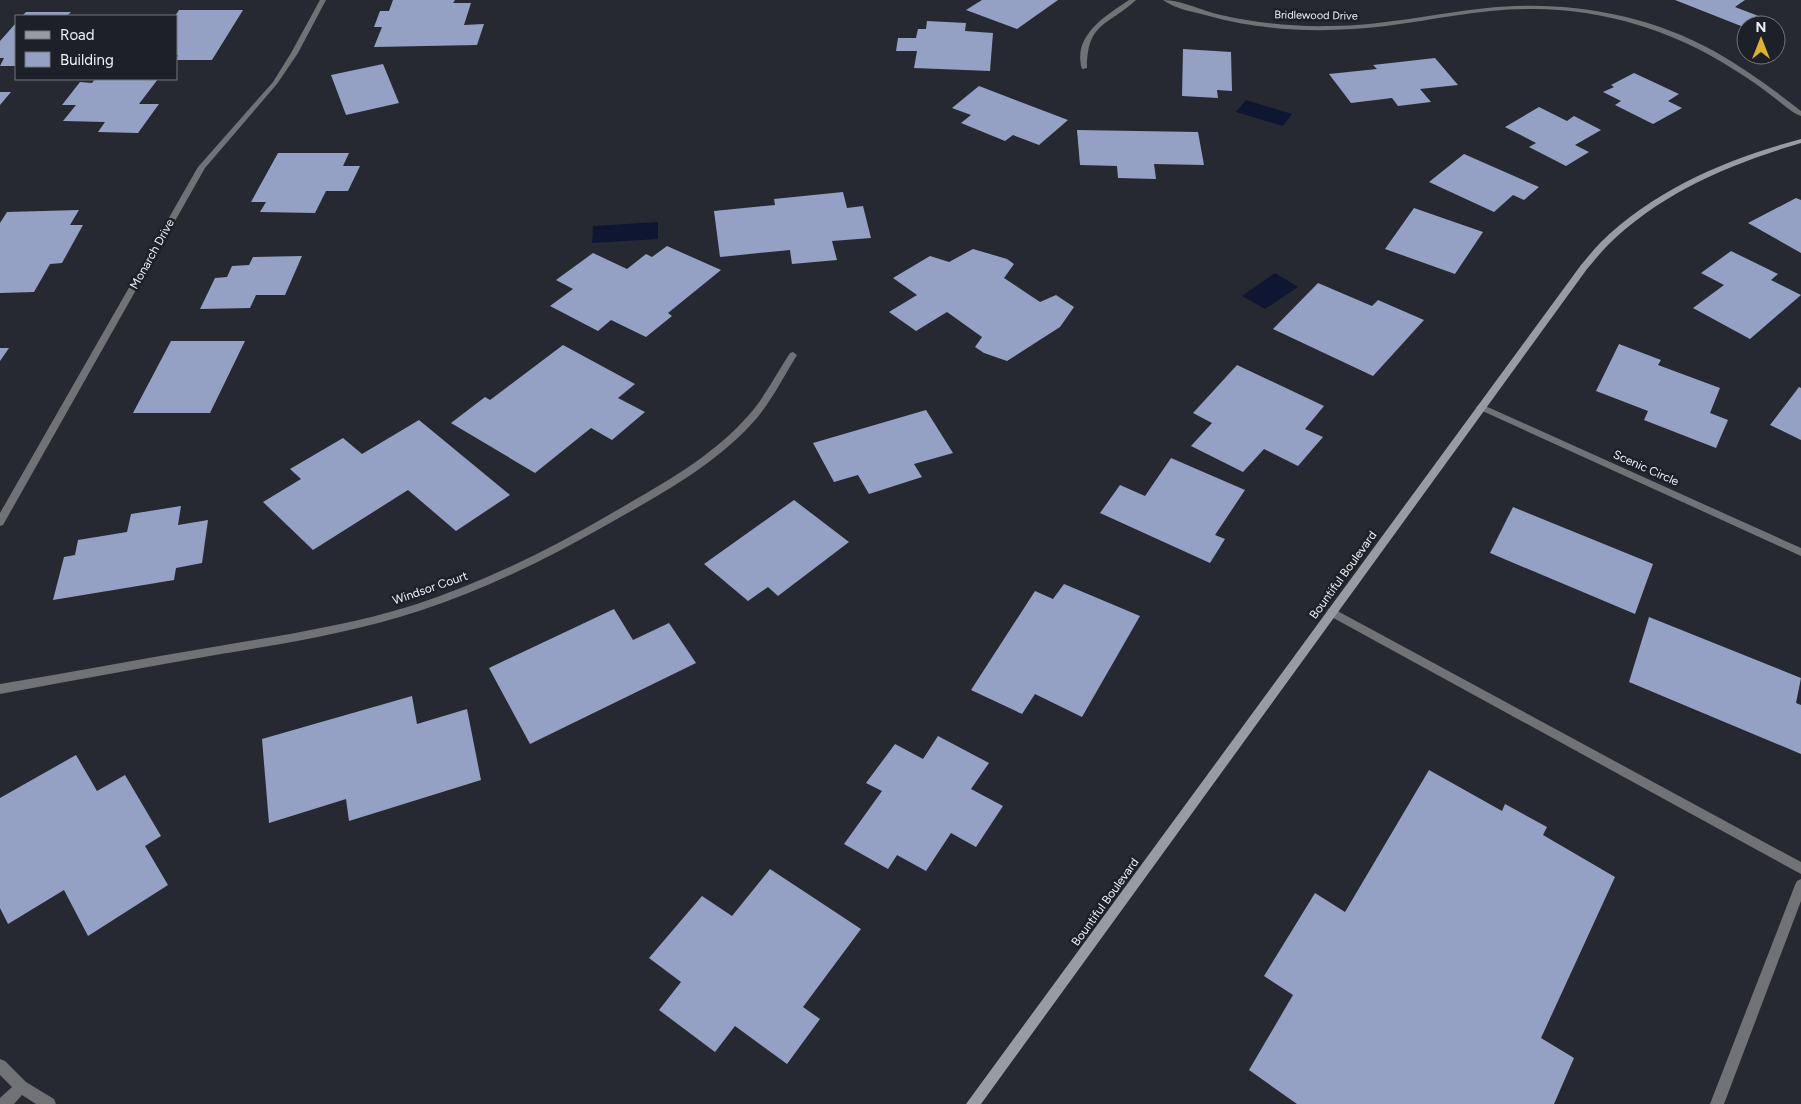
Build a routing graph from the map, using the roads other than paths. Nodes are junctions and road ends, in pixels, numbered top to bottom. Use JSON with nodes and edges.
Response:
{"nodes":[{"id":1,"x":323,"y":0,"type":"edge"},
{"id":2,"x":1133,"y":0,"type":"edge"},
{"id":3,"x":1166,"y":0,"type":"edge"},
{"id":4,"x":1084,"y":68,"type":"dead end"},
{"id":5,"x":1801,"y":114,"type":"edge"},
{"id":6,"x":1801,"y":141,"type":"edge"},
{"id":7,"x":793,"y":355,"type":"dead end"},
{"id":8,"x":1481,"y":407,"type":"junction"},
{"id":9,"x":0,"y":522,"type":"edge"},
{"id":10,"x":1801,"y":552,"type":"edge"},
{"id":11,"x":1332,"y":612,"type":"junction"},
{"id":12,"x":0,"y":689,"type":"edge"},
{"id":13,"x":1801,"y":868,"type":"edge"},
{"id":14,"x":1801,"y":885,"type":"edge"},
{"id":15,"x":0,"y":1066,"type":"edge"},
{"id":16,"x":21,"y":1087,"type":"junction"},
{"id":17,"x":4,"y":1104,"type":"edge"},
{"id":18,"x":49,"y":1104,"type":"edge"},
{"id":19,"x":973,"y":1104,"type":"edge"},
{"id":20,"x":1717,"y":1104,"type":"edge"}],
"edges":[{"from":1,"to":9,"type":"street","name":"Monarch Drive"},
{"from":2,"to":4,"type":"street"},
{"from":3,"to":5,"type":"street","name":"Bridlewood Drive"},
{"from":6,"to":8,"type":"main road","name":"Bountiful Boulevard"},
{"from":7,"to":12,"type":"street","name":"Windsor Court"},
{"from":8,"to":10,"type":"street","name":"Scenic Circle"},
{"from":8,"to":11,"type":"main road","name":"Bountiful Boulevard"},
{"from":11,"to":13,"type":"street"},
{"from":11,"to":19,"type":"main road","name":"Bountiful Boulevard"},
{"from":14,"to":20,"type":"street"},
{"from":15,"to":16,"type":"street"},
{"from":16,"to":17,"type":"street"},
{"from":16,"to":18,"type":"street"}]}
